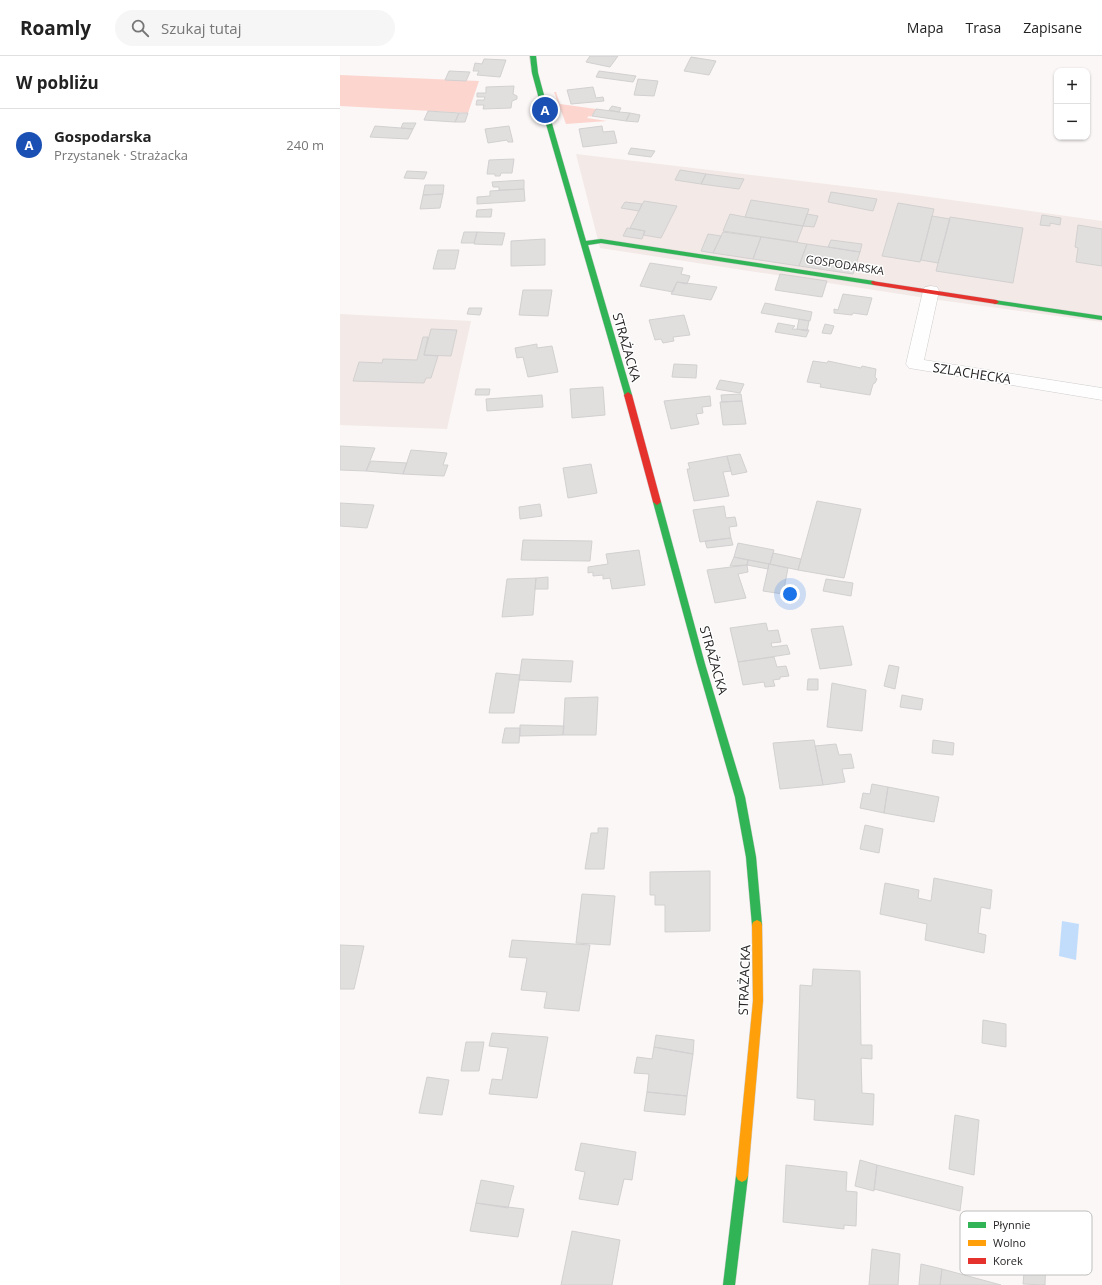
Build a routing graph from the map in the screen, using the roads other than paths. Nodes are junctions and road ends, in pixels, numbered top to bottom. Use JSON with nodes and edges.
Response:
{"nodes":[{"id":1,"x":533,"y":56,"type":"edge"},
{"id":2,"x":583,"y":243,"type":"junction"},
{"id":3,"x":931,"y":291,"type":"junction"},
{"id":4,"x":1102,"y":318,"type":"edge"},
{"id":5,"x":1102,"y":394,"type":"edge"},
{"id":6,"x":729,"y":1285,"type":"edge"}],
"edges":[{"from":1,"to":2,"type":"street","name":"STRAŻACKA"},
{"from":2,"to":3,"type":"street","name":"GOSPODARSKA"},
{"from":2,"to":6,"type":"street","name":"STRAŻACKA"},
{"from":3,"to":4,"type":"street","name":"GOSPODARSKA"},
{"from":3,"to":5,"type":"street","name":"SZLACHECKA"}]}
